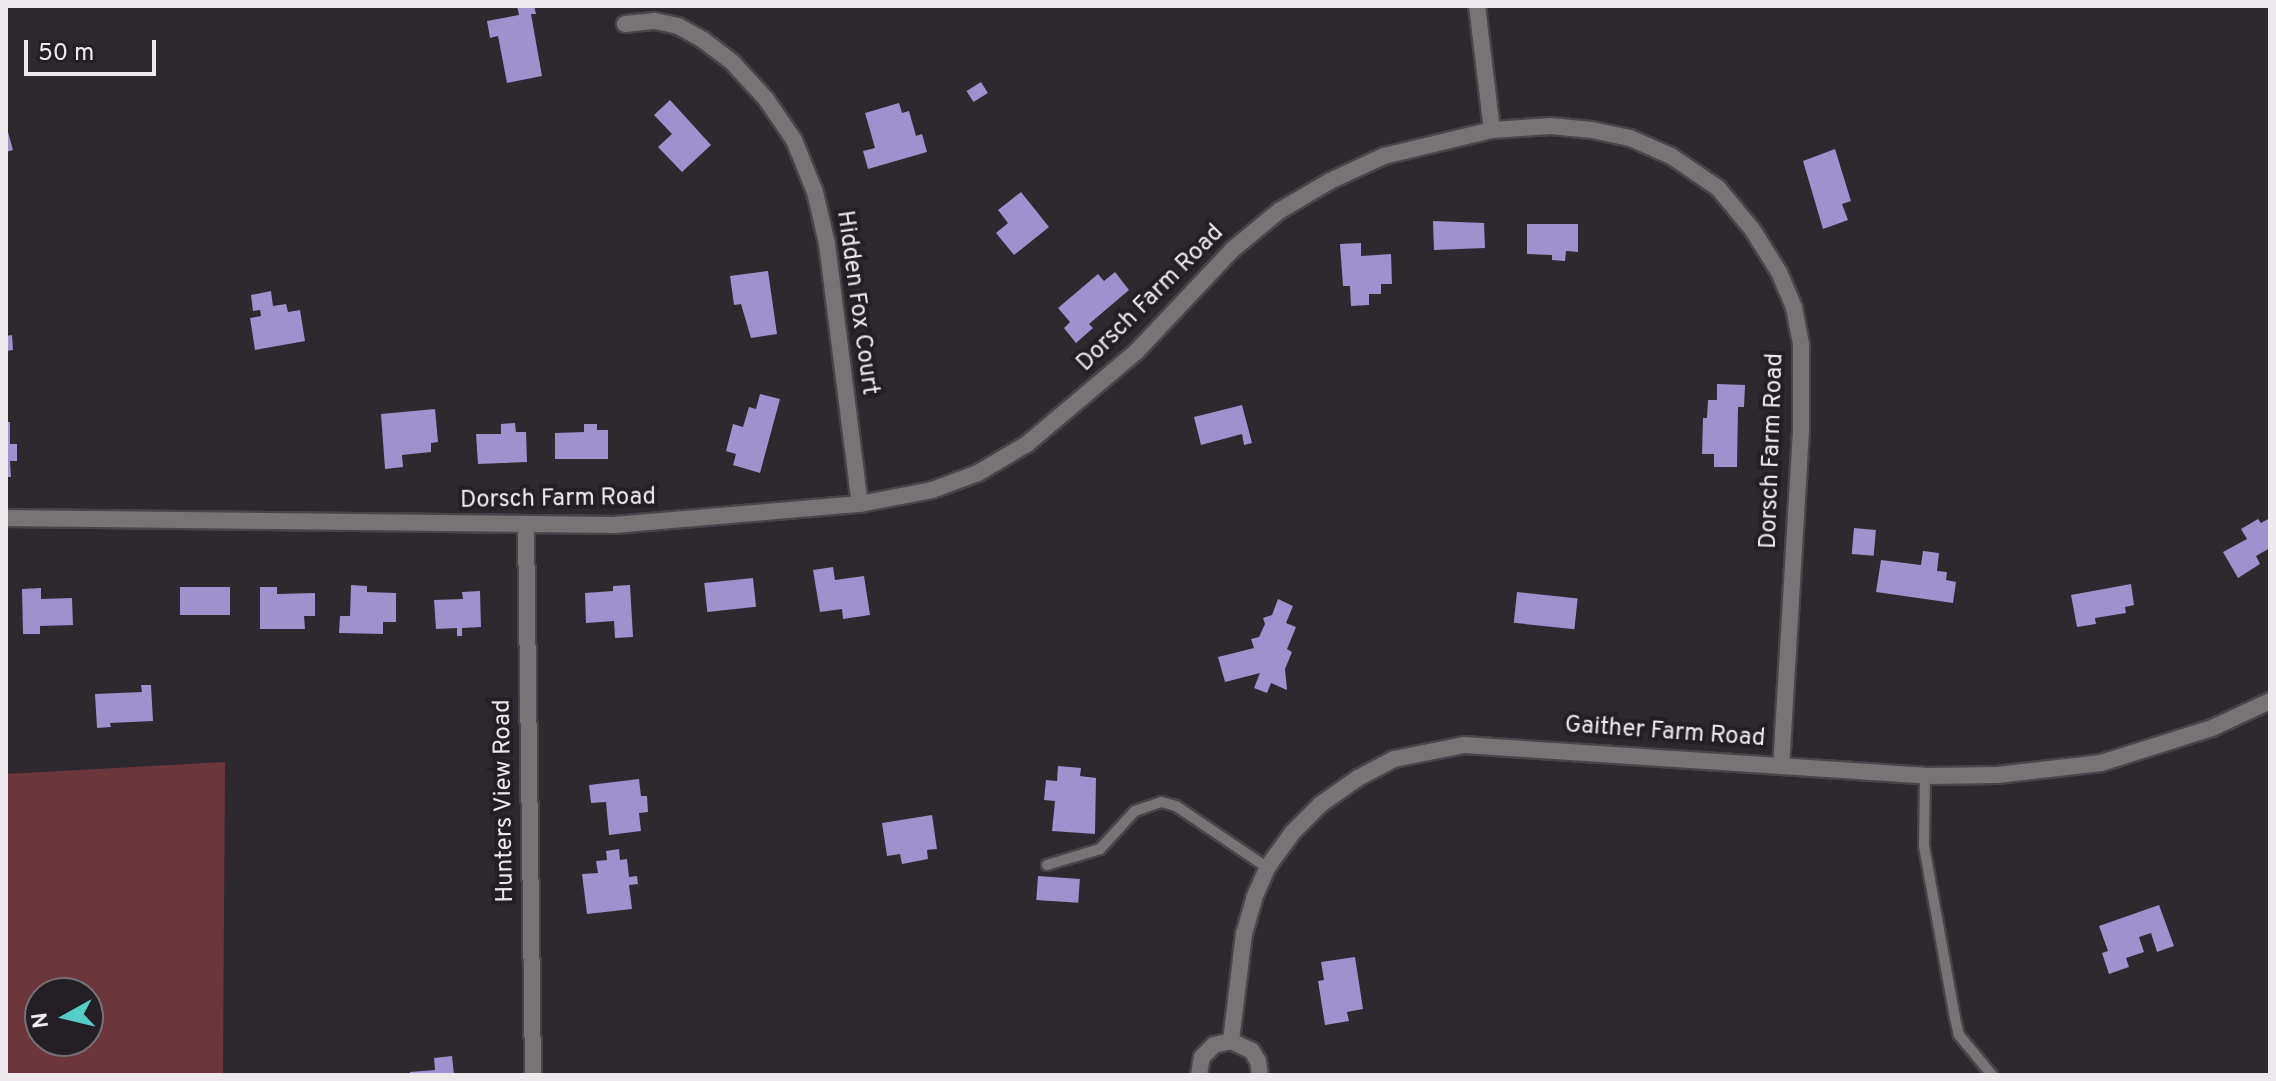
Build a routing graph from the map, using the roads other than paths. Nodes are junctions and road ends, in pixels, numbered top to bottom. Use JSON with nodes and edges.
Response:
{"nodes":[{"id":1,"x":1477,"y":6,"type":"edge"},
{"id":2,"x":625,"y":24,"type":"dead end"},
{"id":3,"x":1492,"y":130,"type":"junction"},
{"id":4,"x":860,"y":504,"type":"junction"},
{"id":5,"x":6,"y":518,"type":"edge"},
{"id":6,"x":526,"y":526,"type":"junction"},
{"id":7,"x":2270,"y":701,"type":"edge"},
{"id":8,"x":1781,"y":764,"type":"junction"},
{"id":9,"x":1925,"y":776,"type":"junction"},
{"id":10,"x":1047,"y":865,"type":"dead end"},
{"id":11,"x":1268,"y":868,"type":"junction"},
{"id":12,"x":1231,"y":1041,"type":"junction"},
{"id":13,"x":533,"y":1075,"type":"edge"},
{"id":14,"x":1199,"y":1075,"type":"edge"},
{"id":15,"x":1260,"y":1075,"type":"edge"},
{"id":16,"x":1992,"y":1075,"type":"edge"}],
"edges":[{"from":1,"to":3,"type":"street"},
{"from":2,"to":4,"type":"street","name":"Hidden Fox Court"},
{"from":3,"to":4,"type":"street","name":"Dorsch Farm Road"},
{"from":3,"to":8,"type":"street","name":"Dorsch Farm Road"},
{"from":4,"to":6,"type":"street","name":"Dorsch Farm Road"},
{"from":5,"to":6,"type":"street","name":"Dorsch Farm Road"},
{"from":6,"to":13,"type":"street","name":"Hunters View Road"},
{"from":7,"to":9,"type":"street","name":"Gaither Farm Road"},
{"from":8,"to":9,"type":"street","name":"Gaither Farm Road"},
{"from":8,"to":11,"type":"street","name":"Gaither Farm Road"},
{"from":9,"to":16,"type":"lane"},
{"from":10,"to":11,"type":"lane"},
{"from":11,"to":12,"type":"street","name":"Gaither Farm Road"},
{"from":12,"to":14,"type":"street"},
{"from":12,"to":15,"type":"street"}]}
